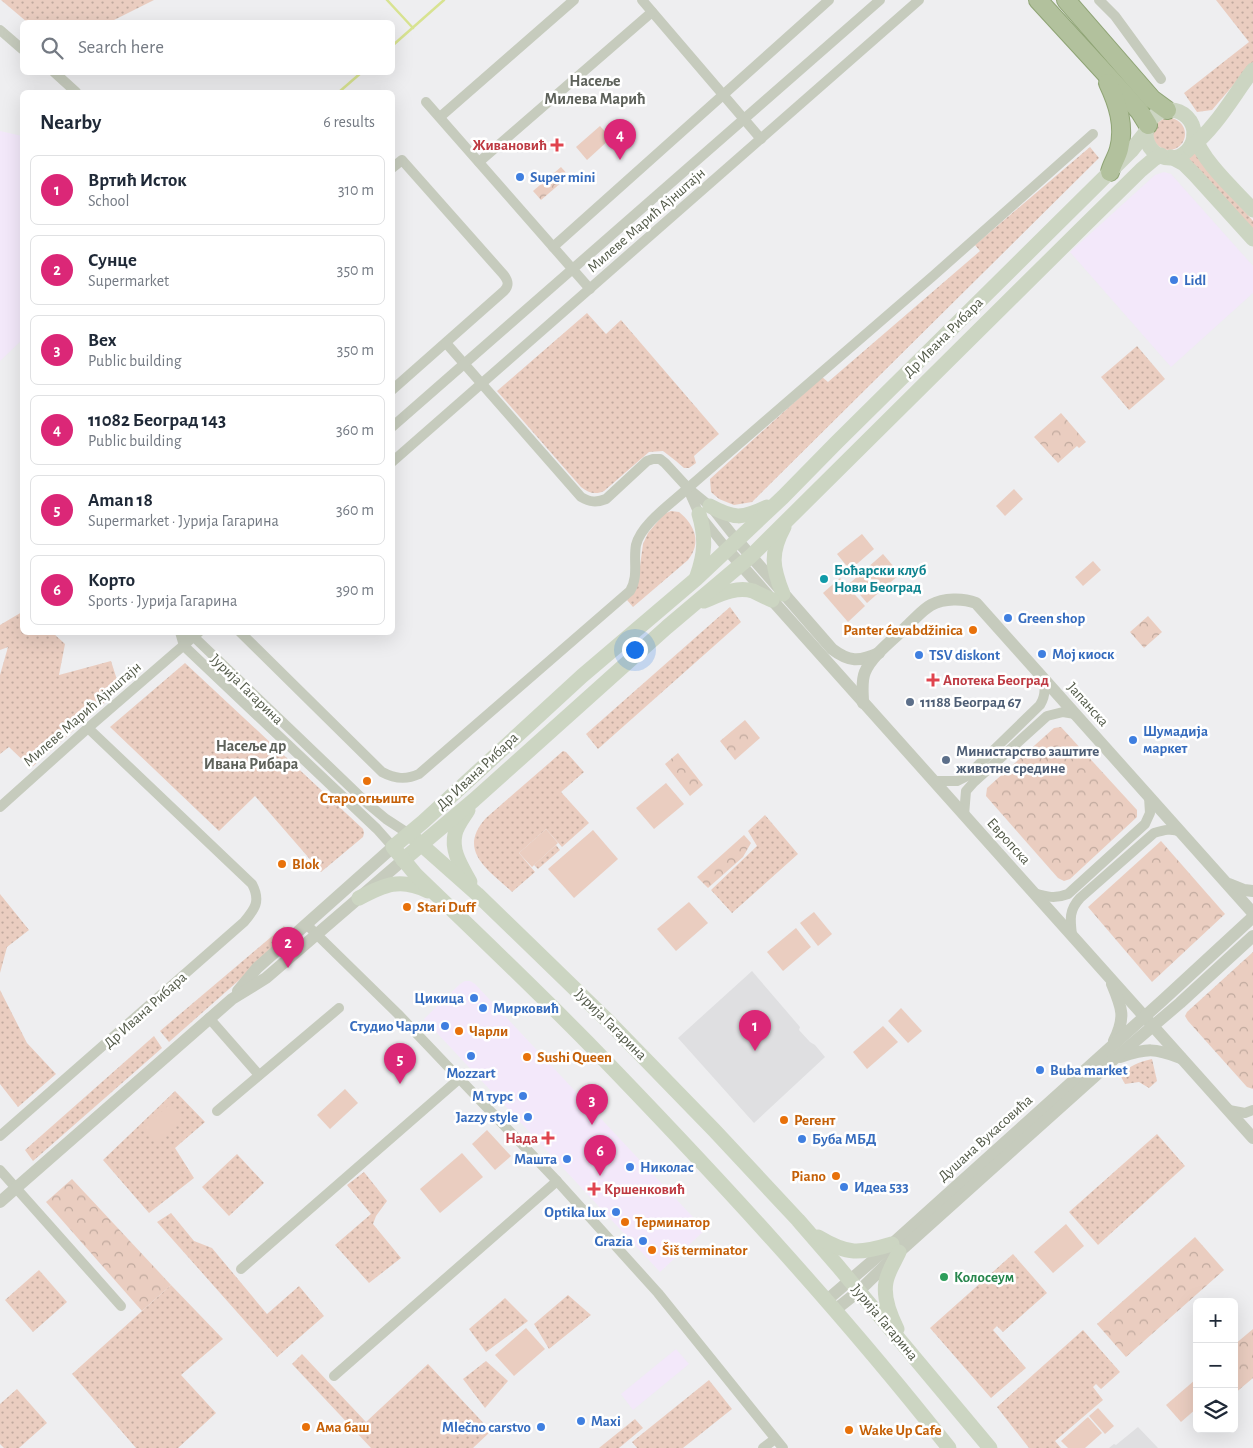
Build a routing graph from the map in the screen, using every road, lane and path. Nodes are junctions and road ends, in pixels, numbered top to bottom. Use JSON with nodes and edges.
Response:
{"nodes":[{"id":1,"x":574,"y":0,"type":"edge"},
{"id":2,"x":642,"y":0,"type":"edge"},
{"id":3,"x":829,"y":0,"type":"edge"},
{"id":4,"x":880,"y":0,"type":"edge"},
{"id":5,"x":919,"y":0,"type":"edge"},
{"id":6,"x":1038,"y":0,"type":"edge"},
{"id":7,"x":1066,"y":0,"type":"edge"},
{"id":8,"x":1099,"y":0,"type":"edge"},
{"id":9,"x":652,"y":12,"type":"junction"},
{"id":10,"x":0,"y":30,"type":"edge"},
{"id":11,"x":20,"y":46,"type":"edge"},
{"id":12,"x":1253,"y":70,"type":"edge"},
{"id":13,"x":1103,"y":71,"type":"junction"},
{"id":14,"x":57,"y":75,"type":"edge"},
{"id":15,"x":1161,"y":79,"type":"dead end"},
{"id":16,"x":74,"y":90,"type":"edge"},
{"id":17,"x":723,"y":96,"type":"junction"},
{"id":18,"x":426,"y":102,"type":"dead end"},
{"id":19,"x":1167,"y":110,"type":"junction"},
{"id":20,"x":440,"y":117,"type":"junction"},
{"id":21,"x":744,"y":119,"type":"junction"},
{"id":22,"x":1189,"y":119,"type":"junction"},
{"id":23,"x":1215,"y":122,"type":"junction"},
{"id":24,"x":1147,"y":128,"type":"junction"},
{"id":25,"x":1093,"y":134,"type":"dead end"},
{"id":26,"x":761,"y":139,"type":"junction"},
{"id":27,"x":1192,"y":143,"type":"junction"},
{"id":28,"x":1166,"y":156,"type":"junction"},
{"id":29,"x":479,"y":162,"type":"junction"},
{"id":30,"x":395,"y":166,"type":"edge"},
{"id":31,"x":1216,"y":170,"type":"junction"},
{"id":32,"x":1110,"y":172,"type":"junction"},
{"id":33,"x":1253,"y":210,"type":"edge"},
{"id":34,"x":1253,"y":240,"type":"edge"},
{"id":35,"x":553,"y":247,"type":"junction"},
{"id":36,"x":573,"y":269,"type":"junction"},
{"id":37,"x":590,"y":288,"type":"junction"},
{"id":38,"x":446,"y":343,"type":"junction"},
{"id":39,"x":464,"y":365,"type":"junction"},
{"id":40,"x":481,"y":384,"type":"junction"},
{"id":41,"x":395,"y":387,"type":"edge"},
{"id":42,"x":395,"y":424,"type":"edge"},
{"id":43,"x":395,"y":459,"type":"edge"},
{"id":44,"x":688,"y":488,"type":"junction"},
{"id":45,"x":783,"y":497,"type":"junction"},
{"id":46,"x":704,"y":510,"type":"junction"},
{"id":47,"x":794,"y":514,"type":"junction"},
{"id":48,"x":732,"y":544,"type":"junction"},
{"id":49,"x":746,"y":561,"type":"junction"},
{"id":50,"x":696,"y":578,"type":"junction"},
{"id":51,"x":777,"y":597,"type":"junction"},
{"id":52,"x":694,"y":605,"type":"junction"},
{"id":53,"x":182,"y":635,"type":"edge"},
{"id":54,"x":197,"y":635,"type":"edge"},
{"id":55,"x":243,"y":635,"type":"edge"},
{"id":56,"x":184,"y":646,"type":"junction"},
{"id":57,"x":879,"y":653,"type":"junction"},
{"id":58,"x":839,"y":655,"type":"joint"},
{"id":59,"x":1043,"y":679,"type":"junction"},
{"id":60,"x":863,"y":703,"type":"junction"},
{"id":61,"x":1075,"y":714,"type":"junction"},
{"id":62,"x":88,"y":728,"type":"junction"},
{"id":63,"x":934,"y":781,"type":"junction"},
{"id":64,"x":1149,"y":797,"type":"junction"},
{"id":65,"x":474,"y":800,"type":"junction"},
{"id":66,"x":0,"y":806,"type":"edge"},
{"id":67,"x":964,"y":815,"type":"junction"},
{"id":68,"x":1181,"y":832,"type":"junction"},
{"id":69,"x":409,"y":834,"type":"junction"},
{"id":70,"x":422,"y":844,"type":"junction"},
{"id":71,"x":393,"y":847,"type":"junction"},
{"id":72,"x":403,"y":860,"type":"junction"},
{"id":73,"x":1222,"y":879,"type":"junction"},
{"id":74,"x":1253,"y":891,"type":"edge"},
{"id":75,"x":1034,"y":893,"type":"junction"},
{"id":76,"x":477,"y":894,"type":"junction"},
{"id":77,"x":438,"y":897,"type":"junction"},
{"id":78,"x":359,"y":898,"type":"junction"},
{"id":79,"x":1253,"y":915,"type":"edge"},
{"id":80,"x":306,"y":924,"type":"junction"},
{"id":81,"x":316,"y":934,"type":"junction"},
{"id":82,"x":1072,"y":935,"type":"junction"},
{"id":83,"x":1253,"y":936,"type":"edge"},
{"id":84,"x":1110,"y":978,"type":"junction"},
{"id":85,"x":232,"y":999,"type":"junction"},
{"id":86,"x":339,"y":1008,"type":"dead end"},
{"id":87,"x":209,"y":1018,"type":"junction"},
{"id":88,"x":1149,"y":1021,"type":"junction"},
{"id":89,"x":1112,"y":1046,"type":"junction"},
{"id":90,"x":1183,"y":1059,"type":"junction"},
{"id":91,"x":1113,"y":1060,"type":"junction"},
{"id":92,"x":259,"y":1075,"type":"junction"},
{"id":93,"x":460,"y":1079,"type":"junction"},
{"id":94,"x":1229,"y":1110,"type":"junction"},
{"id":95,"x":1253,"y":1110,"type":"edge"},
{"id":96,"x":217,"y":1111,"type":"dead end"},
{"id":97,"x":0,"y":1136,"type":"edge"},
{"id":98,"x":1253,"y":1138,"type":"edge"},
{"id":99,"x":0,"y":1170,"type":"edge"},
{"id":100,"x":557,"y":1182,"type":"junction"},
{"id":101,"x":16,"y":1188,"type":"junction"},
{"id":102,"x":0,"y":1202,"type":"edge"},
{"id":103,"x":802,"y":1226,"type":"junction"},
{"id":104,"x":896,"y":1248,"type":"junction"},
{"id":105,"x":242,"y":1269,"type":"dead end"},
{"id":106,"x":855,"y":1286,"type":"junction"},
{"id":107,"x":831,"y":1305,"type":"junction"},
{"id":108,"x":122,"y":1306,"type":"dead end"},
{"id":109,"x":904,"y":1344,"type":"junction"},
{"id":110,"x":334,"y":1376,"type":"dead end"},
{"id":111,"x":775,"y":1438,"type":"junction"},
{"id":112,"x":763,"y":1448,"type":"edge"},
{"id":113,"x":783,"y":1448,"type":"edge"},
{"id":114,"x":950,"y":1448,"type":"edge"},
{"id":115,"x":990,"y":1448,"type":"edge"}],
"edges":[{"from":1,"to":20,"type":"street"},
{"from":2,"to":9,"type":"street"},
{"from":3,"to":17,"type":"street"},
{"from":4,"to":21,"type":"street","name":"Милеве Марић Ајнштајн"},
{"from":5,"to":26,"type":"street","name":"Милеве Марић Ајнштајн"},
{"from":6,"to":13,"type":"highway"},
{"from":7,"to":19,"type":"highway"},
{"from":8,"to":15,"type":"street"},
{"from":9,"to":17,"type":"street"},
{"from":9,"to":29,"type":"street"},
{"from":10,"to":11,"type":"street"},
{"from":12,"to":23,"type":"main road"},
{"from":13,"to":24,"type":"highway"},
{"from":13,"to":32,"type":"highway"},
{"from":14,"to":16,"type":"street"},
{"from":17,"to":21,"type":"street"},
{"from":17,"to":35,"type":"street"},
{"from":18,"to":20,"type":"street","name":"Милеве Марић Ајнштајн"},
{"from":19,"to":22,"type":"main road"},
{"from":19,"to":24,"type":"main road"},
{"from":20,"to":29,"type":"street","name":"Милеве Марић Ајнштајн"},
{"from":21,"to":26,"type":"street"},
{"from":21,"to":36,"type":"street","name":"Милеве Марић Ајнштајн"},
{"from":22,"to":23,"type":"main road"},
{"from":22,"to":27,"type":"main road"},
{"from":23,"to":27,"type":"main road"},
{"from":23,"to":31,"type":"main road"},
{"from":24,"to":28,"type":"main road"},
{"from":24,"to":32,"type":"main road","name":"Др Ивана Рибара"},
{"from":25,"to":44,"type":"street"},
{"from":26,"to":37,"type":"street","name":"Милеве Марић Ајнштајн"},
{"from":27,"to":28,"type":"main road"},
{"from":27,"to":31,"type":"main road"},
{"from":28,"to":34,"type":"main road"},
{"from":28,"to":47,"type":"main road","name":"Др Ивана Рибара"},
{"from":29,"to":35,"type":"street","name":"Милеве Марић Ајнштајн"},
{"from":30,"to":38,"type":"street"},
{"from":31,"to":33,"type":"main road"},
{"from":32,"to":45,"type":"main road","name":"Др Ивана Рибара"},
{"from":35,"to":36,"type":"street","name":"Милеве Марић Ајнштајн"},
{"from":36,"to":37,"type":"street"},
{"from":36,"to":39,"type":"street","name":"Милеве Марић Ајнштајн"},
{"from":37,"to":40,"type":"street","name":"Милеве Марић Ајнштајн"},
{"from":38,"to":39,"type":"street"},
{"from":38,"to":41,"type":"street"},
{"from":39,"to":40,"type":"street"},
{"from":39,"to":42,"type":"street","name":"Милеве Марић Ајнштајн"},
{"from":40,"to":43,"type":"street","name":"Милеве Марић Ајнштајн"},
{"from":40,"to":44,"type":"street"},
{"from":44,"to":46,"type":"street"},
{"from":44,"to":55,"type":"street"},
{"from":45,"to":46,"type":"main road"},
{"from":45,"to":48,"type":"main road","name":"Др Ивана Рибара"},
{"from":46,"to":48,"type":"street"},
{"from":46,"to":50,"type":"main road"},
{"from":47,"to":49,"type":"main road","name":"Др Ивана Рибара"},
{"from":47,"to":51,"type":"main road"},
{"from":48,"to":49,"type":"street"},
{"from":48,"to":50,"type":"main road","name":"Др Ивана Рибара"},
{"from":49,"to":51,"type":"street","name":"Европска"},
{"from":49,"to":52,"type":"main road","name":"Др Ивана Рибара"},
{"from":50,"to":69,"type":"main road","name":"Др Ивана Рибара"},
{"from":51,"to":52,"type":"main road"},
{"from":51,"to":58,"type":"street","name":"Европска"},
{"from":51,"to":60,"type":"street","name":"Европска"},
{"from":52,"to":65,"type":"main road","name":"Др Ивана Рибара"},
{"from":53,"to":56,"type":"street"},
{"from":54,"to":56,"type":"street","name":"Милеве Марић Ајнштајн"},
{"from":54,"to":69,"type":"street","name":"Јурија Гагарина"},
{"from":56,"to":62,"type":"street","name":"Милеве Марић Ајнштајн"},
{"from":56,"to":71,"type":"street","name":"Јурија Гагарина"},
{"from":57,"to":58,"type":"street","name":"Јапанска"},
{"from":57,"to":59,"type":"street","name":"Јапанска"},
{"from":57,"to":60,"type":"street","name":"Јапанска"},
{"from":59,"to":61,"type":"street","name":"Јапанска"},
{"from":59,"to":63,"type":"street"},
{"from":60,"to":63,"type":"street","name":"Европска"},
{"from":61,"to":64,"type":"street","name":"Јапанска"},
{"from":61,"to":67,"type":"street"},
{"from":62,"to":66,"type":"street","name":"Милеве Марић Ајнштајн"},
{"from":62,"to":97,"type":"street","name":"Др Ивана Рибара"},
{"from":63,"to":67,"type":"street","name":"Европска"},
{"from":64,"to":68,"type":"street","name":"Јапанска"},
{"from":64,"to":75,"type":"street"},
{"from":65,"to":70,"type":"main road","name":"Др Ивана Рибара"},
{"from":65,"to":76,"type":"main road"},
{"from":67,"to":75,"type":"street","name":"Европска"},
{"from":68,"to":73,"type":"street","name":"Јапанска"},
{"from":68,"to":82,"type":"street"},
{"from":69,"to":70,"type":"main road","name":"Јурија Гагарина"},
{"from":69,"to":71,"type":"main road","name":"Др Ивана Рибара"},
{"from":70,"to":72,"type":"main road","name":"Др Ивана Рибара"},
{"from":70,"to":76,"type":"main road","name":"Јурија Гагарина"},
{"from":71,"to":72,"type":"main road","name":"Јурија Гагарина"},
{"from":71,"to":80,"type":"street","name":"Др Ивана Рибара"},
{"from":72,"to":77,"type":"main road","name":"Јурија Гагарина"},
{"from":72,"to":78,"type":"street","name":"Др Ивана Рибара"},
{"from":73,"to":74,"type":"street"},
{"from":73,"to":79,"type":"street","name":"Јапанска"},
{"from":75,"to":82,"type":"street","name":"Европска"},
{"from":76,"to":103,"type":"main road","name":"Јурија Гагарина"},
{"from":77,"to":78,"type":"main road"},
{"from":77,"to":107,"type":"main road","name":"Јурија Гагарина"},
{"from":78,"to":81,"type":"street","name":"Др Ивана Рибара"},
{"from":79,"to":88,"type":"street","name":"Душана Вукасовића"},
{"from":80,"to":81,"type":"street"},
{"from":80,"to":85,"type":"street","name":"Др Ивана Рибара"},
{"from":81,"to":85,"type":"street","name":"Др Ивана Рибара"},
{"from":81,"to":93,"type":"street"},
{"from":82,"to":84,"type":"street","name":"Европска"},
{"from":83,"to":88,"type":"street","name":"Душана Вукасовића"},
{"from":84,"to":88,"type":"street","name":"Европска"},
{"from":84,"to":89,"type":"street"},
{"from":85,"to":87,"type":"street","name":"Др Ивана Рибара"},
{"from":86,"to":92,"type":"street"},
{"from":87,"to":92,"type":"street"},
{"from":87,"to":101,"type":"street","name":"Др Ивана Рибара"},
{"from":88,"to":89,"type":"street","name":"Душана Вукасовића"},
{"from":88,"to":90,"type":"street","name":"Европска"},
{"from":88,"to":91,"type":"street","name":"Душана Вукасовића"},
{"from":89,"to":104,"type":"street","name":"Душана Вукасовића"},
{"from":90,"to":91,"type":"street"},
{"from":90,"to":94,"type":"street","name":"Европска"},
{"from":91,"to":104,"type":"street","name":"Душана Вукасовића"},
{"from":92,"to":96,"type":"street"},
{"from":93,"to":100,"type":"street"},
{"from":93,"to":105,"type":"street"},
{"from":94,"to":95,"type":"street"},
{"from":94,"to":98,"type":"street","name":"Европска"},
{"from":99,"to":101,"type":"street"},
{"from":100,"to":110,"type":"street"},
{"from":100,"to":111,"type":"street"},
{"from":101,"to":102,"type":"street","name":"Др Ивана Рибара"},
{"from":101,"to":108,"type":"street"},
{"from":103,"to":104,"type":"main road"},
{"from":103,"to":106,"type":"main road","name":"Јурија Гагарина"},
{"from":104,"to":106,"type":"street","name":"Душана Вукасовића"},
{"from":104,"to":109,"type":"main road"},
{"from":106,"to":107,"type":"street","name":"Душана Вукасовића"},
{"from":106,"to":109,"type":"main road","name":"Јурија Гагарина"},
{"from":107,"to":114,"type":"main road","name":"Јурија Гагарина"},
{"from":109,"to":115,"type":"main road","name":"Јурија Гагарина"},
{"from":111,"to":112,"type":"street"},
{"from":111,"to":113,"type":"street"}]}
